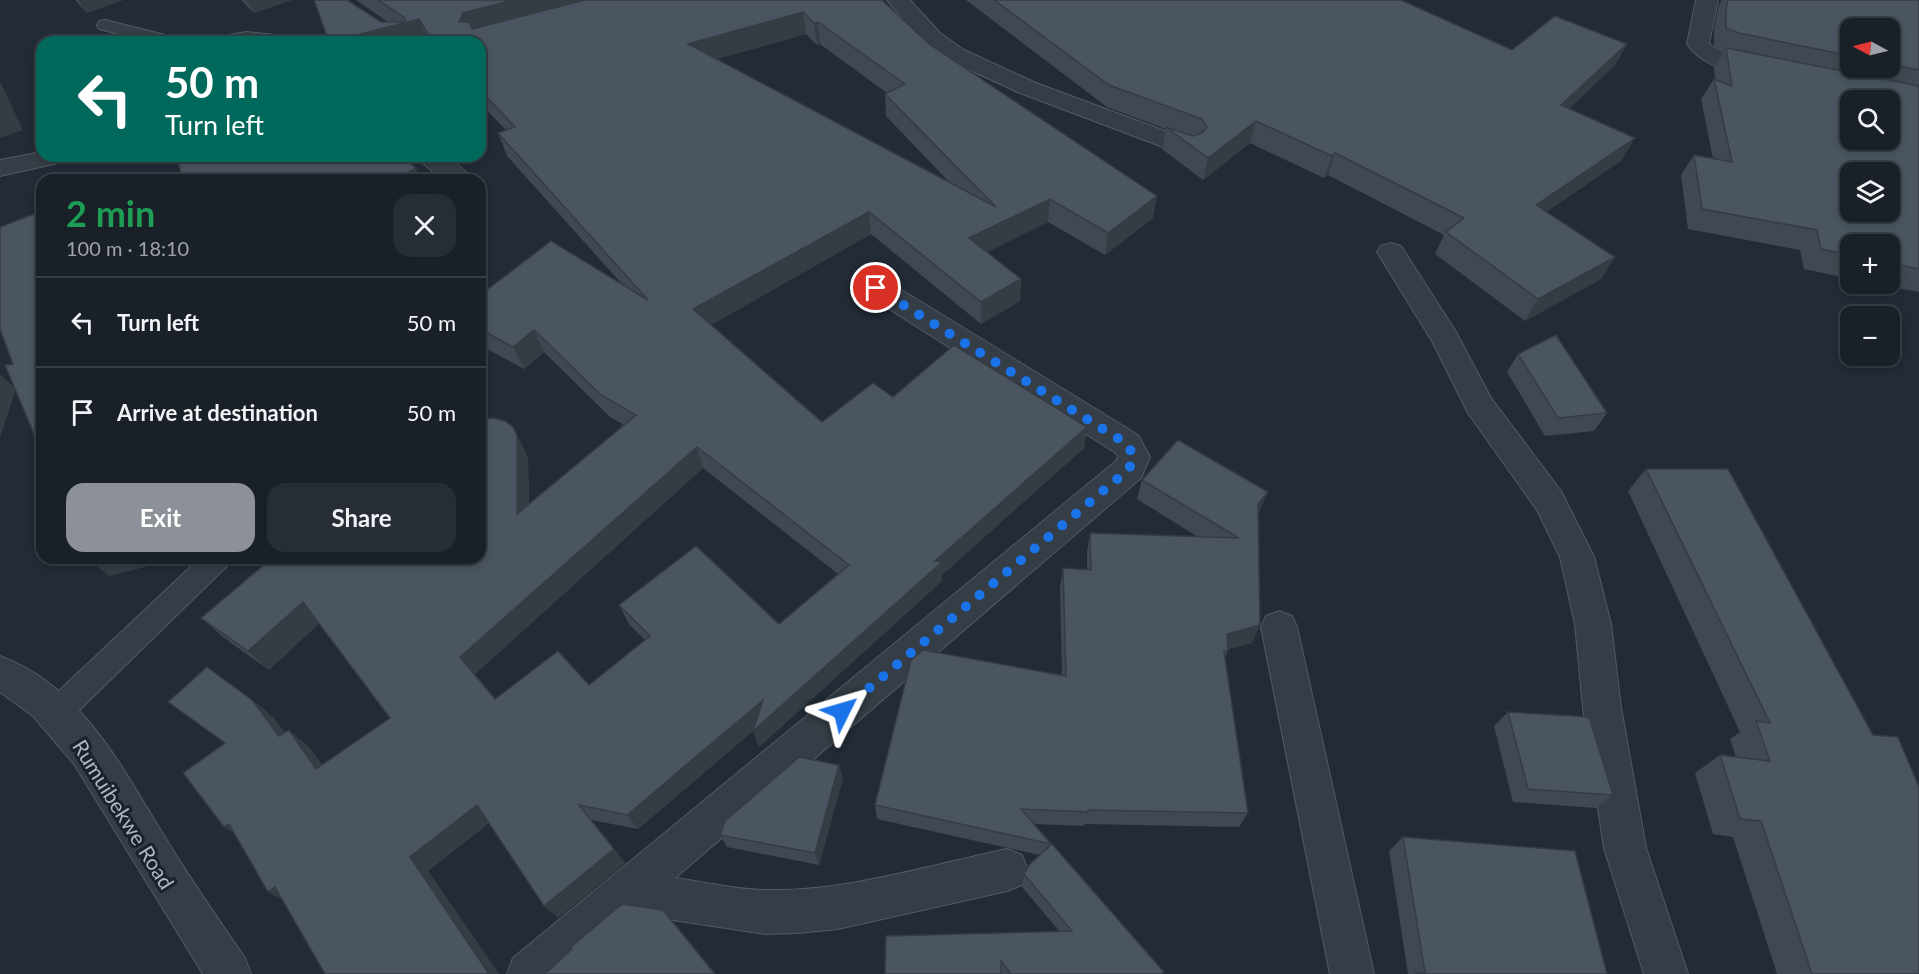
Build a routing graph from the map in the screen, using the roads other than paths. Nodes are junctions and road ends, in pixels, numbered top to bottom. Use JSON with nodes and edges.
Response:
{"nodes":[{"id":1,"x":898,"y":0,"type":"edge"},
{"id":2,"x":1707,"y":0,"type":"edge"},
{"id":3,"x":105,"y":25,"type":"dead end"},
{"id":4,"x":148,"y":36,"type":"edge"},
{"id":5,"x":1778,"y":73,"type":"edge"},
{"id":6,"x":1188,"y":148,"type":"edge"},
{"id":7,"x":36,"y":161,"type":"edge"},
{"id":8,"x":435,"y":162,"type":"edge"},
{"id":9,"x":0,"y":168,"type":"edge"},
{"id":10,"x":451,"y":174,"type":"edge"},
{"id":11,"x":1391,"y":252,"type":"dead end"},
{"id":12,"x":876,"y":288,"type":"dead end"},
{"id":13,"x":212,"y":564,"type":"edge"},
{"id":14,"x":1279,"y":627,"type":"dead end"},
{"id":15,"x":0,"y":673,"type":"edge"},
{"id":16,"x":56,"y":714,"type":"junction"},
{"id":17,"x":1007,"y":870,"type":"dead end"},
{"id":18,"x":627,"y":892,"type":"junction"},
{"id":19,"x":229,"y":974,"type":"edge"},
{"id":20,"x":529,"y":974,"type":"edge"},
{"id":21,"x":1352,"y":974,"type":"edge"},
{"id":22,"x":1666,"y":974,"type":"edge"}],
"edges":[{"from":1,"to":6,"type":"street"},
{"from":2,"to":5,"type":"street"},
{"from":3,"to":4,"type":"lane"},
{"from":7,"to":9,"type":"street"},
{"from":8,"to":10,"type":"street"},
{"from":11,"to":22,"type":"street"},
{"from":12,"to":18,"type":"street"},
{"from":13,"to":16,"type":"lane"},
{"from":14,"to":21,"type":"street"},
{"from":15,"to":16,"type":"street","name":"Rumuibekwe Road"},
{"from":16,"to":19,"type":"street","name":"Rumuibekwe Road"},
{"from":17,"to":18,"type":"street"},
{"from":18,"to":20,"type":"street"}]}
